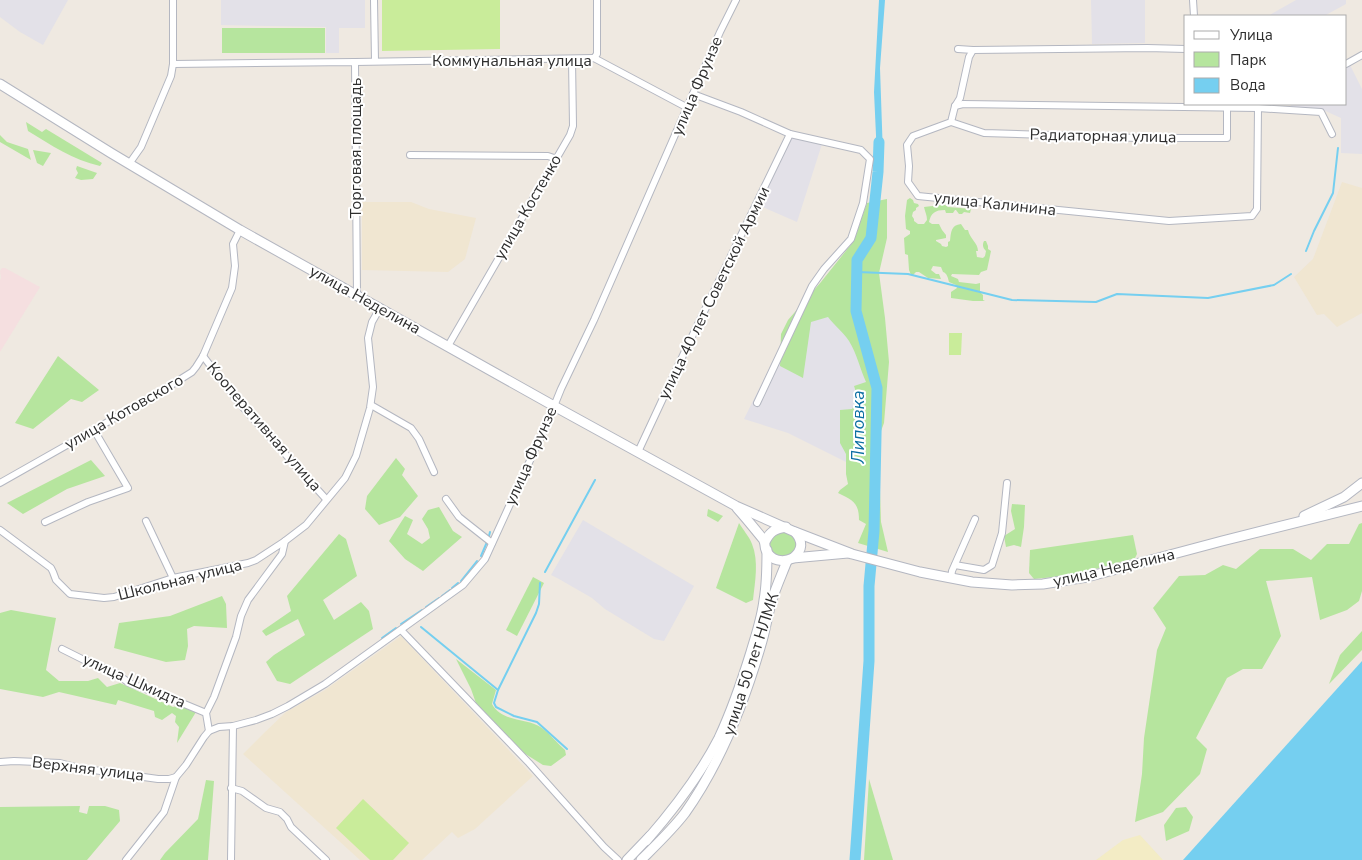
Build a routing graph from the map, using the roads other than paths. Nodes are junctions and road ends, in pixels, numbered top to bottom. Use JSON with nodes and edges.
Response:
{"nodes":[{"id":1,"x":173,"y":0,"type":"edge"},
{"id":2,"x":374,"y":0,"type":"edge"},
{"id":3,"x":597,"y":0,"type":"edge"},
{"id":4,"x":736,"y":0,"type":"edge"},
{"id":5,"x":1193,"y":0,"type":"edge"},
{"id":6,"x":1194,"y":15,"type":"edge"},
{"id":7,"x":1184,"y":48,"type":"edge"},
{"id":8,"x":958,"y":49,"type":"dead end"},
{"id":9,"x":973,"y":50,"type":"junction"},
{"id":10,"x":1362,"y":55,"type":"edge"},
{"id":11,"x":594,"y":58,"type":"junction"},
{"id":12,"x":572,"y":59,"type":"junction"},
{"id":13,"x":375,"y":61,"type":"junction"},
{"id":14,"x":355,"y":62,"type":"junction"},
{"id":15,"x":1347,"y":63,"type":"edge"},
{"id":16,"x":174,"y":64,"type":"junction"},
{"id":17,"x":0,"y":84,"type":"edge"},
{"id":18,"x":693,"y":94,"type":"junction"},
{"id":19,"x":955,"y":106,"type":"junction"},
{"id":20,"x":688,"y":108,"type":"junction"},
{"id":21,"x":1227,"y":108,"type":"junction"},
{"id":22,"x":1258,"y":108,"type":"junction"},
{"id":23,"x":951,"y":122,"type":"junction"},
{"id":24,"x":790,"y":134,"type":"junction"},
{"id":25,"x":1332,"y":134,"type":"dead end"},
{"id":26,"x":410,"y":155,"type":"dead end"},
{"id":27,"x":557,"y":159,"type":"junction"},
{"id":28,"x":128,"y":164,"type":"junction"},
{"id":29,"x":240,"y":230,"type":"junction"},
{"id":30,"x":357,"y":295,"type":"junction"},
{"id":31,"x":380,"y":308,"type":"junction"},
{"id":32,"x":448,"y":346,"type":"junction"},
{"id":33,"x":202,"y":356,"type":"junction"},
{"id":34,"x":757,"y":403,"type":"dead end"},
{"id":35,"x":371,"y":405,"type":"junction"},
{"id":36,"x":554,"y":406,"type":"junction"},
{"id":37,"x":94,"y":430,"type":"junction"},
{"id":38,"x":638,"y":452,"type":"junction"},
{"id":39,"x":434,"y":472,"type":"dead end"},
{"id":40,"x":0,"y":482,"type":"edge"},
{"id":41,"x":1007,"y":482,"type":"dead end"},
{"id":42,"x":1362,"y":482,"type":"edge"},
{"id":43,"x":326,"y":499,"type":"junction"},
{"id":44,"x":446,"y":499,"type":"dead end"},
{"id":45,"x":736,"y":506,"type":"junction"},
{"id":46,"x":1362,"y":506,"type":"edge"},
{"id":47,"x":975,"y":519,"type":"dead end"},
{"id":48,"x":146,"y":521,"type":"dead end"},
{"id":49,"x":45,"y":522,"type":"dead end"},
{"id":50,"x":1288,"y":524,"type":"junction"},
{"id":51,"x":0,"y":530,"type":"edge"},
{"id":52,"x":790,"y":530,"type":"junction"},
{"id":53,"x":285,"y":541,"type":"junction"},
{"id":54,"x":492,"y":543,"type":"junction"},
{"id":55,"x":766,"y":546,"type":"junction"},
{"id":56,"x":851,"y":554,"type":"junction"},
{"id":57,"x":790,"y":560,"type":"junction"},
{"id":58,"x":955,"y":565,"type":"junction"},
{"id":59,"x":174,"y":578,"type":"junction"},
{"id":60,"x":950,"y":578,"type":"junction"},
{"id":61,"x":401,"y":630,"type":"junction"},
{"id":62,"x":62,"y":649,"type":"dead end"},
{"id":63,"x":206,"y":713,"type":"junction"},
{"id":64,"x":232,"y":726,"type":"junction"},
{"id":65,"x":210,"y":731,"type":"junction"},
{"id":66,"x":0,"y":762,"type":"edge"},
{"id":67,"x":176,"y":776,"type":"junction"},
{"id":68,"x":231,"y":788,"type":"junction"},
{"id":69,"x":126,"y":860,"type":"edge"},
{"id":70,"x":230,"y":860,"type":"edge"},
{"id":71,"x":326,"y":860,"type":"edge"},
{"id":72,"x":618,"y":860,"type":"edge"},
{"id":73,"x":627,"y":860,"type":"edge"},
{"id":74,"x":641,"y":860,"type":"edge"}],
"edges":[{"from":1,"to":16,"type":"street"},
{"from":2,"to":13,"type":"street"},
{"from":3,"to":11,"type":"street"},
{"from":4,"to":18,"type":"street","name":"улица Фрунзе"},
{"from":5,"to":6,"type":"street"},
{"from":7,"to":9,"type":"street"},
{"from":8,"to":9,"type":"street"},
{"from":9,"to":19,"type":"street"},
{"from":10,"to":15,"type":"street"},
{"from":11,"to":12,"type":"street","name":"Коммунальная улица"},
{"from":11,"to":20,"type":"street","name":"Коммунальная улица"},
{"from":12,"to":13,"type":"street","name":"Коммунальная улица"},
{"from":12,"to":27,"type":"street","name":"улица Костенко"},
{"from":13,"to":14,"type":"street","name":"Коммунальная улица"},
{"from":14,"to":16,"type":"street","name":"Торговая площадь"},
{"from":14,"to":30,"type":"street","name":"Торговая площадь"},
{"from":16,"to":28,"type":"street"},
{"from":17,"to":28,"type":"main road","name":"улица Неделина"},
{"from":18,"to":20,"type":"street","name":"улица Фрунзе"},
{"from":18,"to":24,"type":"street"},
{"from":19,"to":21,"type":"street","name":"Радиаторная улица"},
{"from":19,"to":23,"type":"street"},
{"from":20,"to":36,"type":"street","name":"улица Фрунзе"},
{"from":21,"to":22,"type":"street","name":"Радиаторная улица"},
{"from":21,"to":23,"type":"street","name":"Радиаторная улица"},
{"from":22,"to":23,"type":"street","name":"улица Калинина"},
{"from":22,"to":25,"type":"street","name":"Радиаторная улица"},
{"from":24,"to":34,"type":"street"},
{"from":24,"to":38,"type":"street","name":"улица 40 лет Советской Армии"},
{"from":26,"to":27,"type":"street"},
{"from":27,"to":32,"type":"street","name":"улица Костенко"},
{"from":28,"to":29,"type":"main road","name":"улица Неделина"},
{"from":29,"to":30,"type":"main road","name":"улица Неделина"},
{"from":29,"to":33,"type":"street","name":"улица Котовского"},
{"from":30,"to":31,"type":"main road","name":"улица Неделина"},
{"from":31,"to":32,"type":"main road","name":"улица Неделина"},
{"from":31,"to":35,"type":"street","name":"Школьная улица"},
{"from":32,"to":36,"type":"main road","name":"улица Неделина"},
{"from":33,"to":37,"type":"street","name":"улица Котовского"},
{"from":33,"to":43,"type":"street","name":"Кооперативная улица"},
{"from":35,"to":39,"type":"street"},
{"from":35,"to":43,"type":"street","name":"Школьная улица"},
{"from":36,"to":38,"type":"main road","name":"улица Неделина"},
{"from":36,"to":54,"type":"street","name":"улица Фрунзе"},
{"from":37,"to":40,"type":"street","name":"улица Котовского"},
{"from":37,"to":49,"type":"street"},
{"from":38,"to":45,"type":"main road","name":"улица Неделина"},
{"from":41,"to":58,"type":"street"},
{"from":42,"to":50,"type":"main road"},
{"from":43,"to":53,"type":"street","name":"Школьная улица"},
{"from":44,"to":54,"type":"street"},
{"from":45,"to":52,"type":"main road","name":"улица Неделина"},
{"from":45,"to":55,"type":"main road"},
{"from":46,"to":50,"type":"main road"},
{"from":47,"to":58,"type":"street"},
{"from":48,"to":59,"type":"street"},
{"from":50,"to":60,"type":"main road","name":"улица Неделина"},
{"from":51,"to":59,"type":"street","name":"Школьная улица"},
{"from":52,"to":55,"type":"main road"},
{"from":52,"to":56,"type":"main road","name":"улица Неделина"},
{"from":52,"to":57,"type":"main road"},
{"from":53,"to":59,"type":"street","name":"Школьная улица"},
{"from":53,"to":63,"type":"street"},
{"from":54,"to":61,"type":"street","name":"улица Фрунзе"},
{"from":55,"to":57,"type":"main road"},
{"from":55,"to":73,"type":"main road","name":"улица 50 лет НЛМК"},
{"from":56,"to":57,"type":"main road"},
{"from":56,"to":60,"type":"main road","name":"улица Неделина"},
{"from":57,"to":74,"type":"main road","name":"улица 50 лет НЛМК"},
{"from":58,"to":60,"type":"street"},
{"from":61,"to":64,"type":"street","name":"улица Фрунзе"},
{"from":61,"to":72,"type":"street"},
{"from":62,"to":63,"type":"street","name":"улица Шмидта"},
{"from":63,"to":65,"type":"street"},
{"from":64,"to":65,"type":"street","name":"улица Фрунзе"},
{"from":64,"to":68,"type":"street"},
{"from":65,"to":67,"type":"street"},
{"from":66,"to":67,"type":"street","name":"Верхняя улица"},
{"from":67,"to":69,"type":"street"},
{"from":68,"to":70,"type":"street"},
{"from":68,"to":71,"type":"street"}]}
